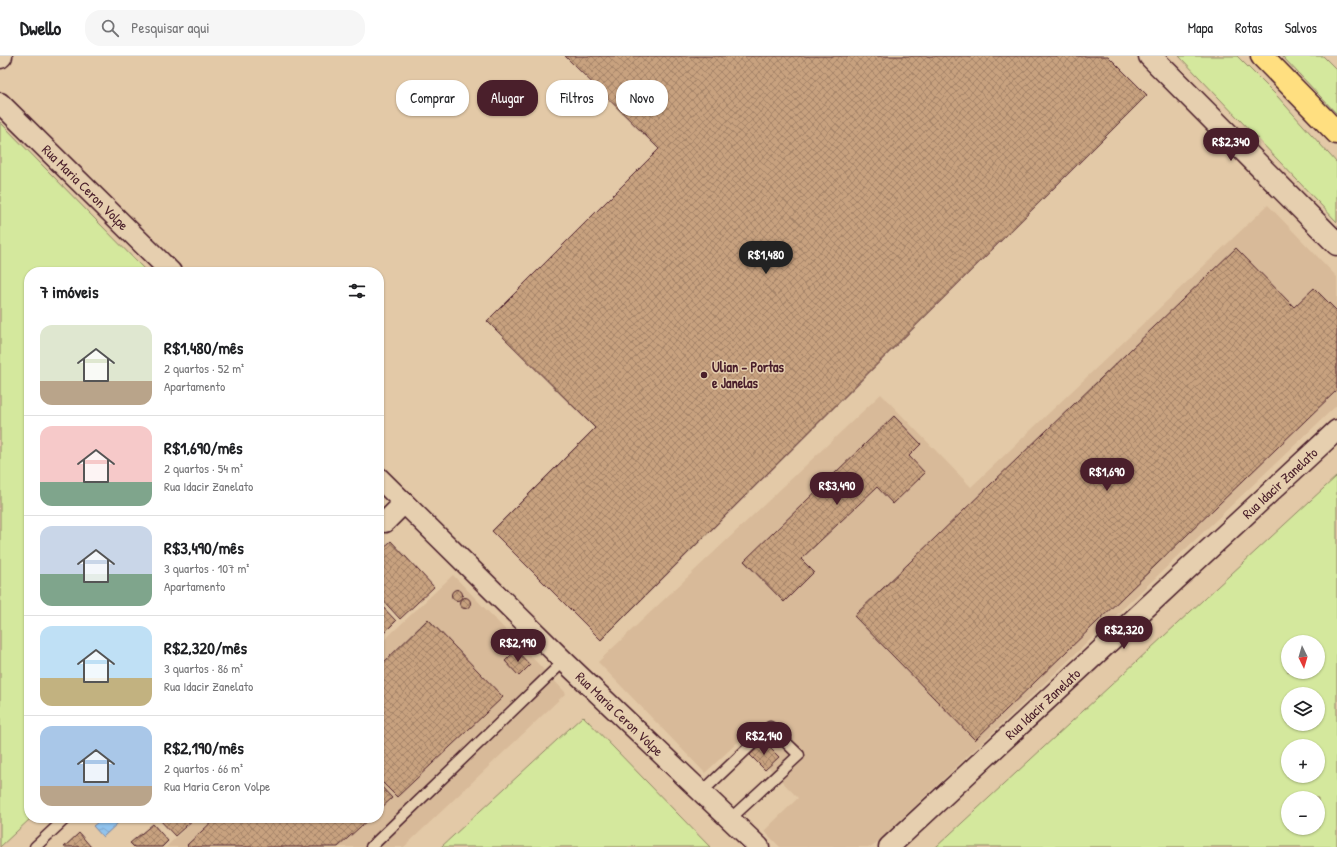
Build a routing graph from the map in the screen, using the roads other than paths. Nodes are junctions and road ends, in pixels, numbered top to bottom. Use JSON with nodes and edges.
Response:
{"nodes":[{"id":1,"x":1150,"y":56,"type":"edge"},
{"id":2,"x":1262,"y":56,"type":"edge"},
{"id":3,"x":0,"y":103,"type":"edge"},
{"id":4,"x":1337,"y":133,"type":"edge"},
{"id":5,"x":1337,"y":244,"type":"edge"},
{"id":6,"x":166,"y":267,"type":"edge"},
{"id":7,"x":1337,"y":430,"type":"edge"},
{"id":8,"x":384,"y":483,"type":"edge"},
{"id":9,"x":404,"y":503,"type":"junction"},
{"id":10,"x":384,"y":523,"type":"edge"},
{"id":11,"x":564,"y":661,"type":"junction"},
{"id":12,"x":702,"y":792,"type":"junction"},
{"id":13,"x":730,"y":819,"type":"junction"},
{"id":14,"x":61,"y":823,"type":"edge"},
{"id":15,"x":35,"y":847,"type":"edge"},
{"id":16,"x":370,"y":847,"type":"edge"},
{"id":17,"x":759,"y":847,"type":"edge"},
{"id":18,"x":889,"y":847,"type":"edge"}],
"edges":[{"from":1,"to":5,"type":"main road"},
{"from":2,"to":4,"type":"highway"},
{"from":3,"to":6,"type":"street","name":"Rua Maria Ceron Volpe"},
{"from":7,"to":18,"type":"street","name":"Rua Idacir Zanelato"},
{"from":8,"to":9,"type":"street","name":"Rua Maria Ceron Volpe"},
{"from":9,"to":10,"type":"street"},
{"from":9,"to":11,"type":"street","name":"Rua Maria Ceron Volpe"},
{"from":11,"to":12,"type":"street","name":"Rua Maria Ceron Volpe"},
{"from":11,"to":16,"type":"lane"},
{"from":12,"to":13,"type":"street","name":"Rua Maria Ceron Volpe"},
{"from":12,"to":13,"type":"lane"},
{"from":13,"to":17,"type":"street","name":"Rua Maria Ceron Volpe"},
{"from":14,"to":15,"type":"lane"}]}
